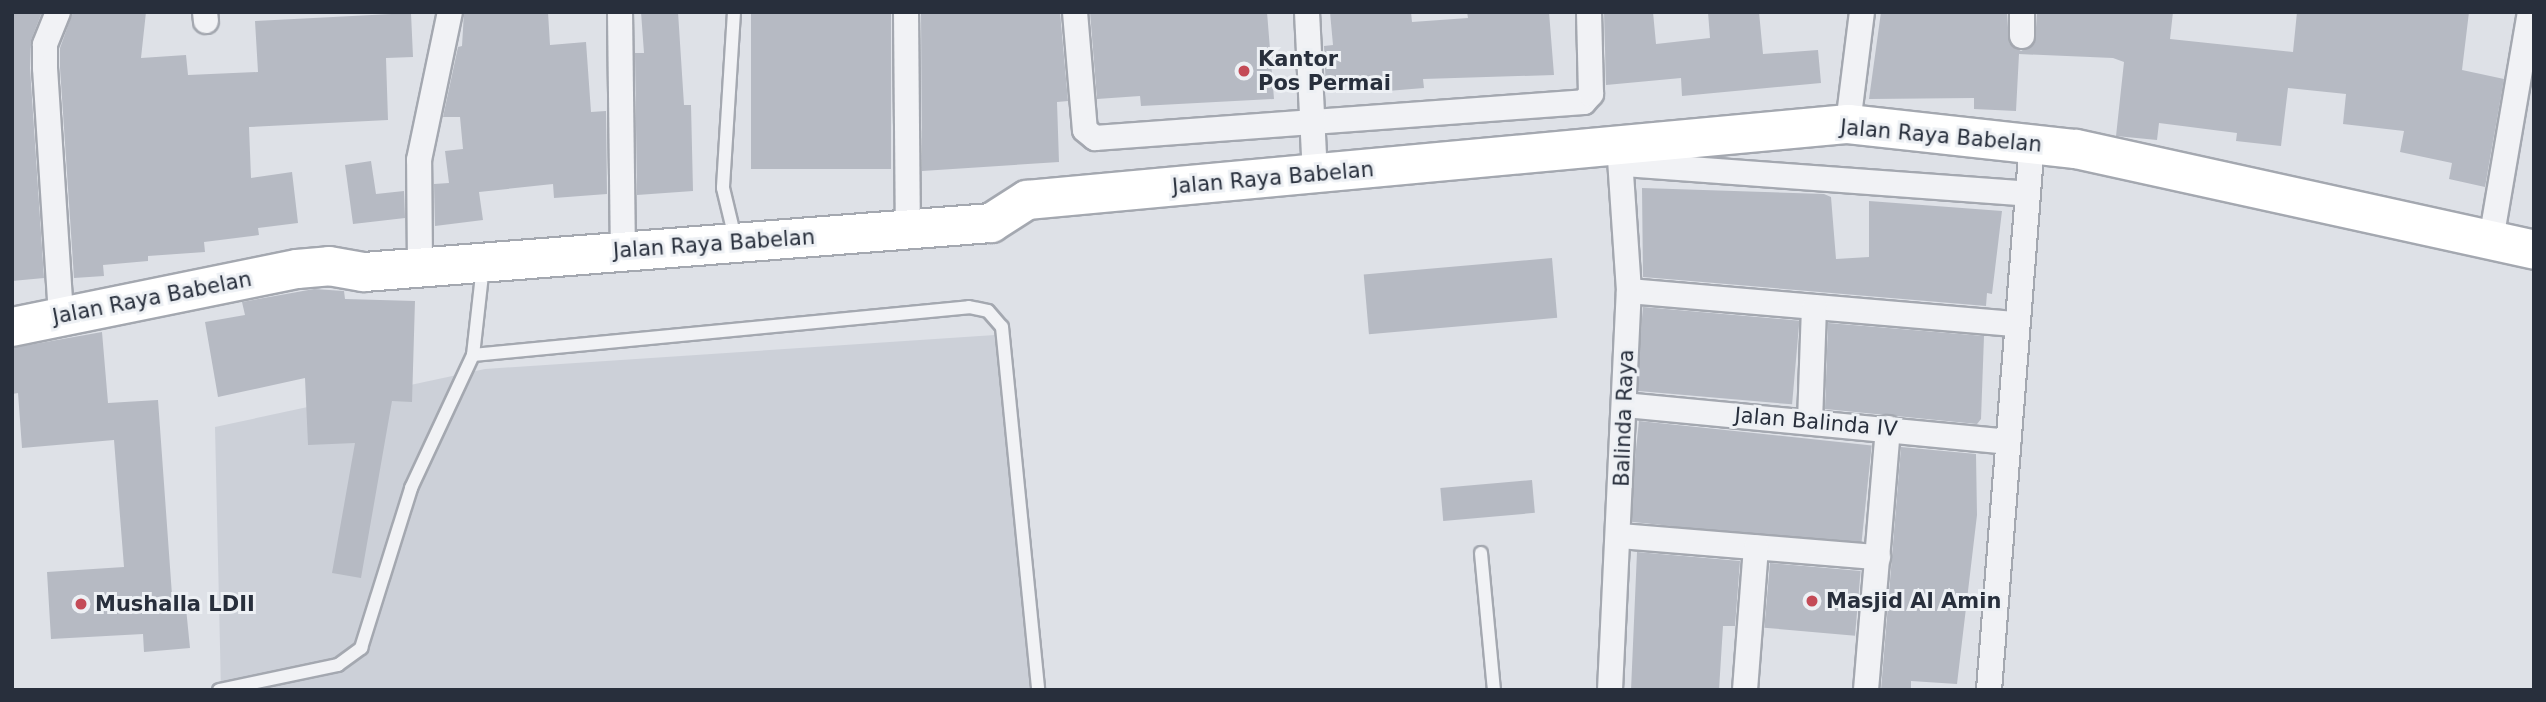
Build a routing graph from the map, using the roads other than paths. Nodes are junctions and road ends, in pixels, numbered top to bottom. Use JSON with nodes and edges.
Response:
{"nodes":[{"id":1,"x":58,"y":12,"type":"edge"},
{"id":2,"x":450,"y":12,"type":"edge"},
{"id":3,"x":620,"y":12,"type":"edge"},
{"id":4,"x":734,"y":12,"type":"edge"},
{"id":5,"x":906,"y":12,"type":"edge"},
{"id":6,"x":1075,"y":12,"type":"edge"},
{"id":7,"x":1307,"y":12,"type":"edge"},
{"id":8,"x":1589,"y":12,"type":"edge"},
{"id":9,"x":1861,"y":12,"type":"edge"},
{"id":10,"x":2530,"y":12,"type":"edge"},
{"id":11,"x":2534,"y":87,"type":"edge"},
{"id":12,"x":1312,"y":118,"type":"junction"},
{"id":13,"x":1848,"y":124,"type":"junction"},
{"id":14,"x":2032,"y":143,"type":"junction"},
{"id":15,"x":1621,"y":155,"type":"junction"},
{"id":16,"x":1315,"y":175,"type":"junction"},
{"id":17,"x":2027,"y":194,"type":"junction"},
{"id":18,"x":908,"y":229,"type":"junction"},
{"id":19,"x":736,"y":241,"type":"junction"},
{"id":20,"x":2510,"y":244,"type":"edge"},
{"id":21,"x":623,"y":251,"type":"junction"},
{"id":22,"x":484,"y":260,"type":"junction"},
{"id":23,"x":420,"y":265,"type":"junction"},
{"id":24,"x":1629,"y":291,"type":"junction"},
{"id":25,"x":1814,"y":307,"type":"junction"},
{"id":26,"x":61,"y":315,"type":"junction"},
{"id":27,"x":2017,"y":324,"type":"junction"},
{"id":28,"x":12,"y":327,"type":"edge"},
{"id":29,"x":473,"y":355,"type":"junction"},
{"id":30,"x":1625,"y":405,"type":"junction"},
{"id":31,"x":1810,"y":422,"type":"junction"},
{"id":32,"x":1888,"y":428,"type":"junction"},
{"id":33,"x":2008,"y":442,"type":"junction"},
{"id":34,"x":1620,"y":536,"type":"junction"},
{"id":35,"x":1756,"y":547,"type":"junction"},
{"id":36,"x":1481,"y":553,"type":"dead end"},
{"id":37,"x":1878,"y":556,"type":"junction"},
{"id":38,"x":219,"y":690,"type":"edge"},
{"id":39,"x":1038,"y":690,"type":"edge"},
{"id":40,"x":1494,"y":690,"type":"edge"},
{"id":41,"x":1610,"y":690,"type":"edge"},
{"id":42,"x":1745,"y":690,"type":"edge"},
{"id":43,"x":1866,"y":690,"type":"edge"},
{"id":44,"x":1989,"y":690,"type":"edge"}],
"edges":[{"from":1,"to":26,"type":"street"},
{"from":2,"to":23,"type":"street"},
{"from":3,"to":21,"type":"street"},
{"from":4,"to":19,"type":"lane"},
{"from":5,"to":18,"type":"street"},
{"from":6,"to":12,"type":"street"},
{"from":7,"to":12,"type":"street"},
{"from":8,"to":12,"type":"street"},
{"from":9,"to":13,"type":"street"},
{"from":10,"to":20,"type":"street"},
{"from":11,"to":20,"type":"street"},
{"from":12,"to":16,"type":"street"},
{"from":13,"to":14,"type":"main road","name":"Jalan Raya Babelan"},
{"from":13,"to":15,"type":"main road","name":"Jalan Raya Babelan"},
{"from":14,"to":17,"type":"street"},
{"from":14,"to":20,"type":"main road","name":"Jalan Raya Babelan"},
{"from":15,"to":16,"type":"main road","name":"Jalan Raya Babelan"},
{"from":15,"to":17,"type":"street"},
{"from":15,"to":24,"type":"street","name":"Balinda Raya"},
{"from":16,"to":18,"type":"main road","name":"Jalan Raya Babelan"},
{"from":17,"to":27,"type":"street"},
{"from":18,"to":19,"type":"main road","name":"Jalan Raya Babelan"},
{"from":19,"to":21,"type":"main road","name":"Jalan Raya Babelan"},
{"from":21,"to":22,"type":"main road","name":"Jalan Raya Babelan"},
{"from":22,"to":23,"type":"main road","name":"Jalan Raya Babelan"},
{"from":22,"to":29,"type":"lane"},
{"from":23,"to":26,"type":"main road","name":"Jalan Raya Babelan"},
{"from":24,"to":25,"type":"street"},
{"from":24,"to":30,"type":"street","name":"Balinda Raya"},
{"from":25,"to":27,"type":"street"},
{"from":25,"to":31,"type":"street"},
{"from":26,"to":28,"type":"main road","name":"Jalan Raya Babelan"},
{"from":27,"to":33,"type":"street"},
{"from":29,"to":38,"type":"lane"},
{"from":29,"to":39,"type":"lane"},
{"from":30,"to":31,"type":"street","name":"Jalan Balinda IV"},
{"from":30,"to":34,"type":"street","name":"Balinda Raya"},
{"from":31,"to":32,"type":"street","name":"Jalan Balinda IV"},
{"from":32,"to":33,"type":"street","name":"Jalan Balinda IV"},
{"from":32,"to":37,"type":"street"},
{"from":33,"to":44,"type":"street"},
{"from":34,"to":35,"type":"street"},
{"from":34,"to":41,"type":"street","name":"Balinda Raya"},
{"from":35,"to":37,"type":"street"},
{"from":35,"to":42,"type":"street"},
{"from":36,"to":40,"type":"lane"},
{"from":37,"to":43,"type":"street"}]}
